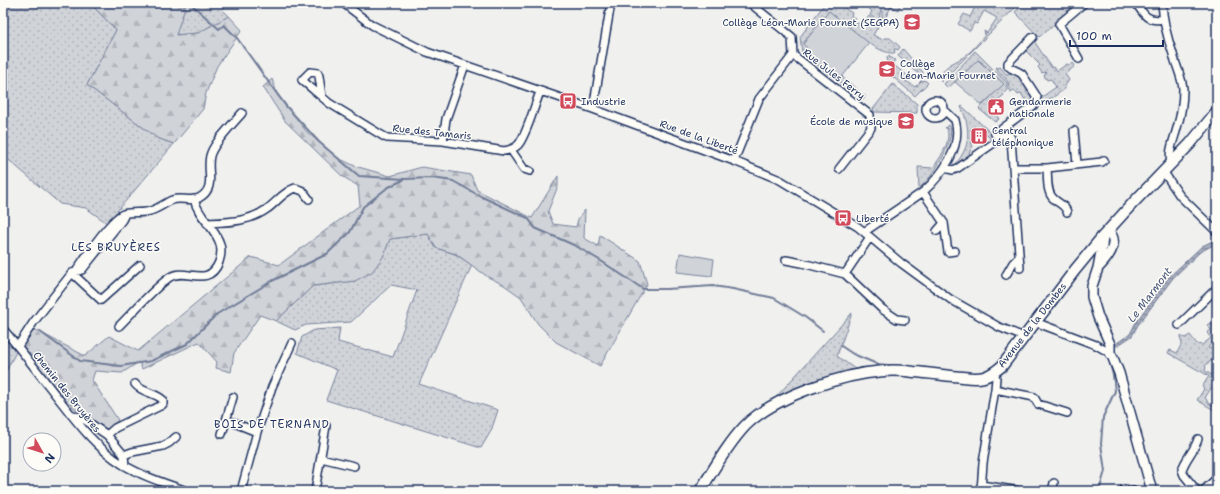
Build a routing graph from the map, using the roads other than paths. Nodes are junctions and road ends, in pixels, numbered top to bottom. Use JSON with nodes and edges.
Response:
{"nodes":[{"id":1,"x":343,"y":3,"type":"edge"},
{"id":2,"x":611,"y":3,"type":"edge"},
{"id":3,"x":750,"y":3,"type":"edge"},
{"id":4,"x":1084,"y":3,"type":"edge"},
{"id":5,"x":1136,"y":3,"type":"edge"},
{"id":6,"x":1162,"y":3,"type":"edge"},
{"id":7,"x":1164,"y":19,"type":"junction"},
{"id":8,"x":1033,"y":37,"type":"dead end"},
{"id":9,"x":793,"y":55,"type":"junction"},
{"id":10,"x":1079,"y":59,"type":"dead end"},
{"id":11,"x":465,"y":65,"type":"junction"},
{"id":12,"x":540,"y":92,"type":"junction"},
{"id":13,"x":322,"y":97,"type":"junction"},
{"id":14,"x":593,"y":109,"type":"junction"},
{"id":15,"x":944,"y":110,"type":"dead end"},
{"id":16,"x":1217,"y":111,"type":"edge"},
{"id":17,"x":242,"y":113,"type":"dead end"},
{"id":18,"x":1074,"y":131,"type":"dead end"},
{"id":19,"x":999,"y":139,"type":"junction"},
{"id":20,"x":443,"y":141,"type":"junction"},
{"id":21,"x":511,"y":150,"type":"junction"},
{"id":22,"x":1104,"y":160,"type":"dead end"},
{"id":23,"x":734,"y":161,"type":"junction"},
{"id":24,"x":1077,"y":164,"type":"junction"},
{"id":25,"x":1167,"y":167,"type":"junction"},
{"id":26,"x":944,"y":168,"type":"junction"},
{"id":27,"x":1014,"y":168,"type":"junction"},
{"id":28,"x":1047,"y":168,"type":"junction"},
{"id":29,"x":839,"y":169,"type":"dead end"},
{"id":30,"x":530,"y":171,"type":"dead end"},
{"id":31,"x":923,"y":192,"type":"junction"},
{"id":32,"x":194,"y":199,"type":"junction"},
{"id":33,"x":309,"y":199,"type":"dead end"},
{"id":34,"x":1068,"y":212,"type":"dead end"},
{"id":35,"x":207,"y":223,"type":"junction"},
{"id":36,"x":944,"y":223,"type":"junction"},
{"id":37,"x":937,"y":231,"type":"dead end"},
{"id":38,"x":1217,"y":232,"type":"edge"},
{"id":39,"x":867,"y":234,"type":"junction"},
{"id":40,"x":1105,"y":234,"type":"junction"},
{"id":41,"x":956,"y":251,"type":"dead end"},
{"id":42,"x":1019,"y":257,"type":"junction"},
{"id":43,"x":786,"y":260,"type":"dead end"},
{"id":44,"x":140,"y":265,"type":"dead end"},
{"id":45,"x":1020,"y":268,"type":"dead end"},
{"id":46,"x":74,"y":272,"type":"junction"},
{"id":47,"x":845,"y":274,"type":"junction"},
{"id":48,"x":1006,"y":275,"type":"dead end"},
{"id":49,"x":1217,"y":288,"type":"edge"},
{"id":50,"x":905,"y":320,"type":"dead end"},
{"id":51,"x":1035,"y":322,"type":"junction"},
{"id":52,"x":1178,"y":325,"type":"dead end"},
{"id":53,"x":119,"y":326,"type":"dead end"},
{"id":54,"x":3,"y":329,"type":"edge"},
{"id":55,"x":1024,"y":336,"type":"junction"},
{"id":56,"x":292,"y":343,"type":"dead end"},
{"id":57,"x":18,"y":346,"type":"junction"},
{"id":58,"x":1110,"y":353,"type":"junction"},
{"id":59,"x":994,"y":373,"type":"junction"},
{"id":60,"x":135,"y":384,"type":"dead end"},
{"id":61,"x":995,"y":389,"type":"junction"},
{"id":62,"x":233,"y":397,"type":"dead end"},
{"id":63,"x":1067,"y":413,"type":"dead end"},
{"id":64,"x":71,"y":414,"type":"junction"},
{"id":65,"x":227,"y":420,"type":"junction"},
{"id":66,"x":326,"y":426,"type":"dead end"},
{"id":67,"x":257,"y":432,"type":"junction"},
{"id":68,"x":222,"y":434,"type":"dead end"},
{"id":69,"x":107,"y":435,"type":"junction"},
{"id":70,"x":176,"y":437,"type":"dead end"},
{"id":71,"x":1198,"y":439,"type":"dead end"},
{"id":72,"x":124,"y":455,"type":"junction"},
{"id":73,"x":321,"y":458,"type":"junction"},
{"id":74,"x":125,"y":466,"type":"junction"},
{"id":75,"x":354,"y":466,"type":"dead end"},
{"id":76,"x":1217,"y":478,"type":"edge"},
{"id":77,"x":1054,"y":483,"type":"dead end"},
{"id":78,"x":981,"y":488,"type":"edge"},
{"id":79,"x":186,"y":491,"type":"edge"},
{"id":80,"x":241,"y":491,"type":"edge"},
{"id":81,"x":315,"y":491,"type":"edge"},
{"id":82,"x":700,"y":491,"type":"edge"},
{"id":83,"x":1020,"y":491,"type":"edge"},
{"id":84,"x":1052,"y":491,"type":"edge"},
{"id":85,"x":1123,"y":491,"type":"edge"},
{"id":86,"x":1133,"y":491,"type":"edge"},
{"id":87,"x":1152,"y":491,"type":"edge"},
{"id":88,"x":1197,"y":491,"type":"edge"},
{"id":89,"x":1203,"y":491,"type":"edge"}],
"edges":[{"from":1,"to":11,"type":"street","name":"Rue de la Liberté"},
{"from":2,"to":14,"type":"street"},
{"from":3,"to":9,"type":"street"},
{"from":4,"to":10,"type":"street"},
{"from":5,"to":7,"type":"street"},
{"from":6,"to":7,"type":"street"},
{"from":7,"to":25,"type":"street"},
{"from":8,"to":19,"type":"street"},
{"from":9,"to":23,"type":"street","name":"Rue Jules Ferry"},
{"from":9,"to":29,"type":"street","name":"Rue Jules Ferry"},
{"from":11,"to":12,"type":"street","name":"Rue de la Liberté"},
{"from":11,"to":20,"type":"street"},
{"from":12,"to":14,"type":"street","name":"Rue de la Liberté"},
{"from":12,"to":21,"type":"street"},
{"from":13,"to":13,"type":"street","name":"Rue des Tamaris"},
{"from":13,"to":20,"type":"street","name":"Rue des Tamaris"},
{"from":14,"to":23,"type":"street","name":"Rue de la Liberté"},
{"from":15,"to":26,"type":"street"},
{"from":16,"to":25,"type":"main road","name":"Avenue de la Dombes"},
{"from":17,"to":32,"type":"street"},
{"from":18,"to":24,"type":"street"},
{"from":19,"to":26,"type":"street"},
{"from":19,"to":27,"type":"street"},
{"from":20,"to":21,"type":"street","name":"Rue des Tamaris"},
{"from":21,"to":30,"type":"street"},
{"from":22,"to":24,"type":"street"},
{"from":23,"to":39,"type":"street","name":"Rue de la Liberté"},
{"from":24,"to":28,"type":"street"},
{"from":25,"to":38,"type":"street"},
{"from":25,"to":40,"type":"main road","name":"Avenue de la Dombes"},
{"from":26,"to":31,"type":"street"},
{"from":27,"to":28,"type":"street"},
{"from":27,"to":42,"type":"street"},
{"from":28,"to":34,"type":"street"},
{"from":31,"to":36,"type":"street"},
{"from":31,"to":39,"type":"street"},
{"from":32,"to":35,"type":"street"},
{"from":32,"to":46,"type":"street"},
{"from":33,"to":35,"type":"street"},
{"from":35,"to":53,"type":"street"},
{"from":36,"to":37,"type":"street"},
{"from":36,"to":41,"type":"street"},
{"from":39,"to":47,"type":"street"},
{"from":39,"to":55,"type":"street","name":"Rue de la Liberté"},
{"from":40,"to":51,"type":"main road","name":"Avenue de la Dombes"},
{"from":40,"to":58,"type":"street"},
{"from":42,"to":45,"type":"street"},
{"from":42,"to":48,"type":"street"},
{"from":43,"to":47,"type":"street"},
{"from":44,"to":46,"type":"street"},
{"from":46,"to":57,"type":"street"},
{"from":47,"to":50,"type":"street"},
{"from":49,"to":52,"type":"street"},
{"from":51,"to":55,"type":"main road","name":"Avenue de la Dombes"},
{"from":51,"to":58,"type":"street"},
{"from":54,"to":57,"type":"street","name":"Chemin des Bruyères"},
{"from":55,"to":59,"type":"main road","name":"Avenue de la Dombes"},
{"from":56,"to":67,"type":"street"},
{"from":57,"to":64,"type":"street","name":"Chemin des Bruyères"},
{"from":58,"to":87,"type":"street"},
{"from":59,"to":61,"type":"street"},
{"from":59,"to":82,"type":"main road","name":"Avenue de la Dombes"},
{"from":60,"to":69,"type":"street"},
{"from":61,"to":63,"type":"street"},
{"from":61,"to":78,"type":"street"},
{"from":62,"to":65,"type":"street"},
{"from":64,"to":69,"type":"street"},
{"from":64,"to":74,"type":"street","name":"Chemin des Bruyères"},
{"from":65,"to":67,"type":"street"},
{"from":65,"to":68,"type":"street"},
{"from":66,"to":73,"type":"street"},
{"from":67,"to":80,"type":"street"},
{"from":69,"to":72,"type":"street"},
{"from":70,"to":72,"type":"street"},
{"from":71,"to":88,"type":"street"},
{"from":72,"to":74,"type":"street"},
{"from":73,"to":75,"type":"street"},
{"from":73,"to":81,"type":"street"},
{"from":74,"to":79,"type":"street","name":"Chemin des Bruyères"},
{"from":76,"to":89,"type":"street"},
{"from":77,"to":84,"type":"street"},
{"from":78,"to":83,"type":"street"},
{"from":85,"to":86,"type":"street"}]}
